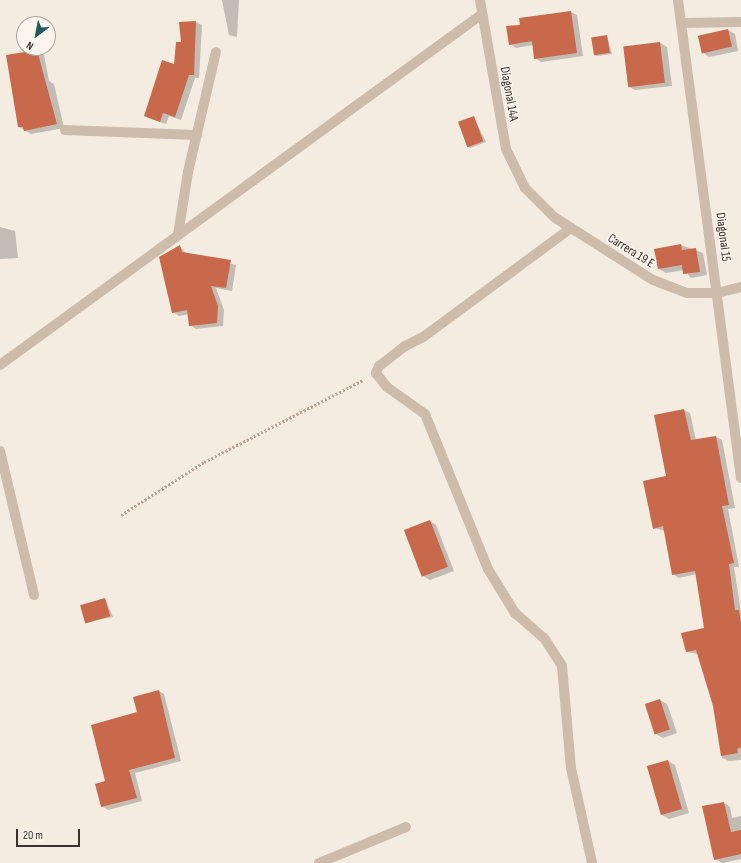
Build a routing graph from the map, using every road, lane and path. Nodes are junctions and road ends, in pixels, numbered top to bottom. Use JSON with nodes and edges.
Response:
{"nodes":[{"id":1,"x":480,"y":0,"type":"edge"},
{"id":2,"x":678,"y":0,"type":"edge"},
{"id":3,"x":482,"y":14,"type":"junction"},
{"id":4,"x":741,"y":22,"type":"edge"},
{"id":5,"x":682,"y":23,"type":"junction"},
{"id":6,"x":216,"y":52,"type":"dead end"},
{"id":7,"x":65,"y":130,"type":"dead end"},
{"id":8,"x":197,"y":135,"type":"junction"},
{"id":9,"x":525,"y":188,"type":"joint"},
{"id":10,"x":571,"y":228,"type":"junction"},
{"id":11,"x":178,"y":235,"type":"junction"},
{"id":12,"x":741,"y":287,"type":"edge"},
{"id":13,"x":717,"y":293,"type":"junction"},
{"id":14,"x":0,"y":364,"type":"edge"},
{"id":15,"x":376,"y":373,"type":"junction"},
{"id":16,"x":0,"y":451,"type":"edge"},
{"id":17,"x":741,"y":478,"type":"edge"},
{"id":18,"x":121,"y":514,"type":"dead end"},
{"id":19,"x":34,"y":595,"type":"dead end"},
{"id":20,"x":406,"y":827,"type":"dead end"},
{"id":21,"x":319,"y":863,"type":"edge"},
{"id":22,"x":592,"y":863,"type":"edge"}],
"edges":[{"from":1,"to":3,"type":"street","name":"Diagonal 14A"},
{"from":2,"to":5,"type":"street","name":"Diagonal 15"},
{"from":3,"to":9,"type":"street","name":"Diagonal 14A"},
{"from":3,"to":11,"type":"street"},
{"from":4,"to":5,"type":"street"},
{"from":5,"to":13,"type":"street","name":"Diagonal 15"},
{"from":6,"to":8,"type":"street"},
{"from":7,"to":8,"type":"street"},
{"from":8,"to":11,"type":"street"},
{"from":9,"to":10,"type":"street","name":"Carrera 19 E"},
{"from":10,"to":13,"type":"street","name":"Carrera 19 E"},
{"from":10,"to":15,"type":"street"},
{"from":11,"to":14,"type":"street"},
{"from":12,"to":13,"type":"street","name":"Carrera 19 E"},
{"from":13,"to":17,"type":"street","name":"Diagonal 15"},
{"from":15,"to":18,"type":"path"},
{"from":15,"to":22,"type":"street"},
{"from":16,"to":19,"type":"street"},
{"from":20,"to":21,"type":"street"}]}
